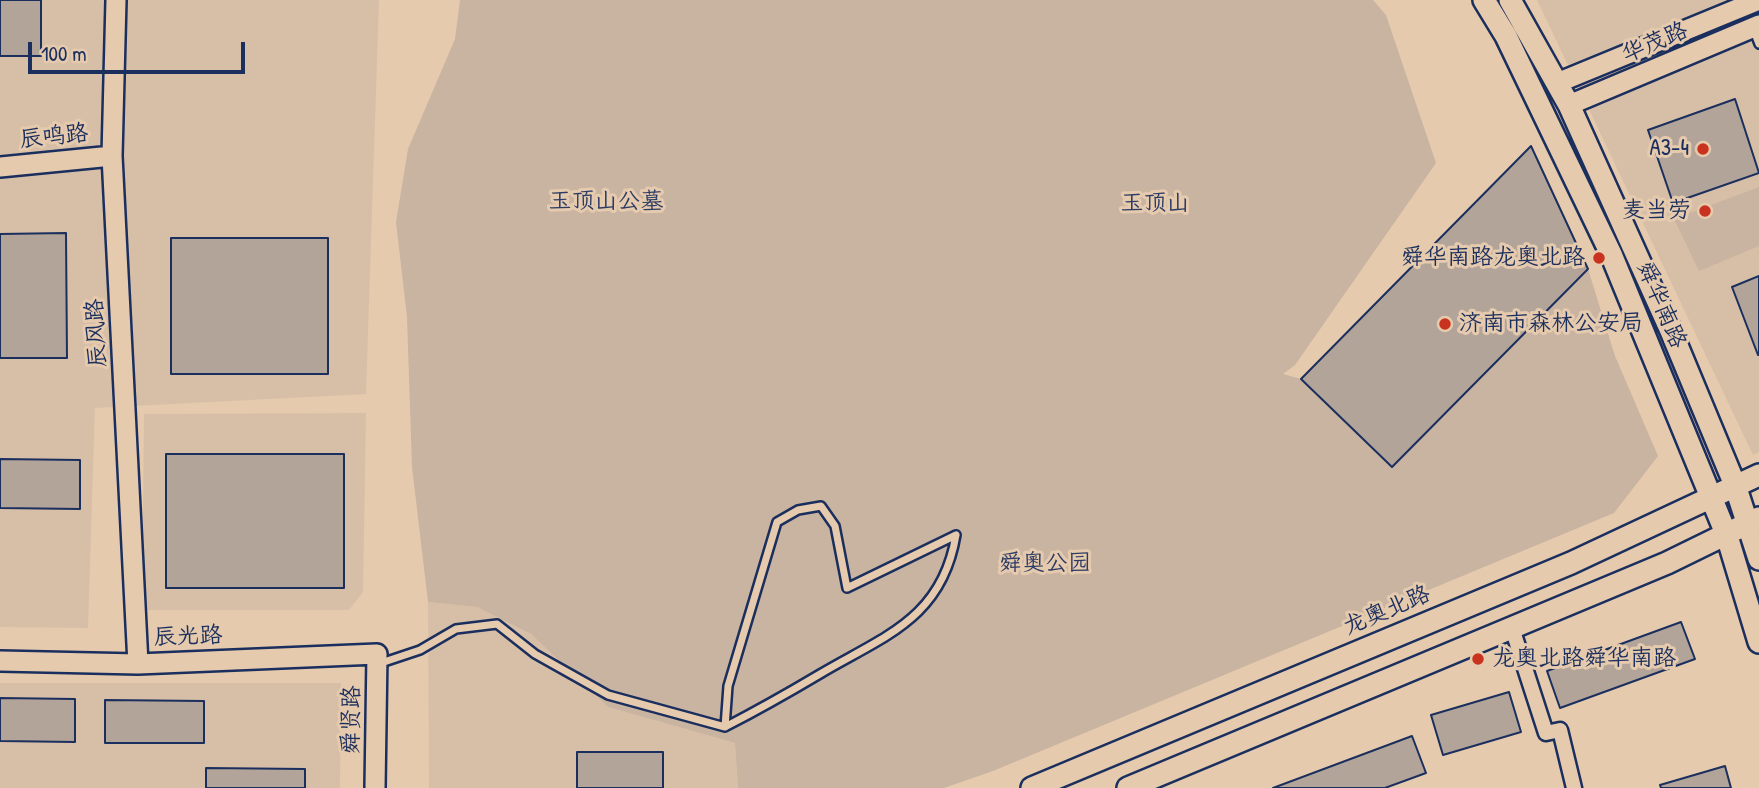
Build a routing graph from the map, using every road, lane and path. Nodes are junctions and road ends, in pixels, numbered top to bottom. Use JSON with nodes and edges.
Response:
{"nodes":[{"id":1,"x":116,"y":0,"type":"edge"},
{"id":2,"x":1484,"y":0,"type":"edge"},
{"id":3,"x":1510,"y":0,"type":"edge"},
{"id":4,"x":1749,"y":2,"type":"edge"},
{"id":5,"x":1757,"y":32,"type":"edge"},
{"id":6,"x":1557,"y":82,"type":"junction"},
{"id":7,"x":1569,"y":105,"type":"junction"},
{"id":8,"x":112,"y":156,"type":"junction"},
{"id":9,"x":0,"y":167,"type":"edge"},
{"id":10,"x":1759,"y":475,"type":"edge"},
{"id":11,"x":1735,"y":485,"type":"junction"},
{"id":12,"x":1712,"y":496,"type":"junction"},
{"id":13,"x":1753,"y":520,"type":"edge"},
{"id":14,"x":1727,"y":536,"type":"junction"},
{"id":15,"x":1759,"y":559,"type":"edge"},
{"id":16,"x":1512,"y":628,"type":"junction"},
{"id":17,"x":1759,"y":642,"type":"edge"},
{"id":18,"x":377,"y":659,"type":"junction"},
{"id":19,"x":0,"y":661,"type":"edge"},
{"id":20,"x":138,"y":664,"type":"junction"},
{"id":21,"x":725,"y":727,"type":"junction"},
{"id":22,"x":1043,"y":786,"type":"edge"},
{"id":23,"x":375,"y":788,"type":"edge"},
{"id":24,"x":1128,"y":788,"type":"edge"},
{"id":25,"x":1574,"y":788,"type":"edge"}],
"edges":[{"from":1,"to":8,"type":"street","name":"辰风路"},
{"from":2,"to":12,"type":"main road","name":"舜华南路"},
{"from":3,"to":6,"type":"main road","name":"舜华南路"},
{"from":4,"to":6,"type":"street","name":"华茂路"},
{"from":5,"to":7,"type":"street","name":"华茂路"},
{"from":6,"to":7,"type":"main road","name":"舜华南路"},
{"from":7,"to":11,"type":"main road","name":"舜华南路"},
{"from":8,"to":9,"type":"street","name":"辰鸣路"},
{"from":8,"to":20,"type":"street","name":"辰风路"},
{"from":10,"to":11,"type":"main road","name":"龙奥北路"},
{"from":11,"to":12,"type":"main road","name":"龙奥北路"},
{"from":11,"to":13,"type":"main road","name":"舜华南路"},
{"from":12,"to":14,"type":"main road","name":"舜华南路"},
{"from":12,"to":22,"type":"main road","name":"龙奥北路"},
{"from":13,"to":14,"type":"main road"},
{"from":13,"to":15,"type":"main road","name":"舜华南路"},
{"from":14,"to":16,"type":"main road"},
{"from":14,"to":17,"type":"main road","name":"舜华南路"},
{"from":16,"to":24,"type":"main road"},
{"from":16,"to":25,"type":"street"},
{"from":18,"to":20,"type":"street","name":"辰光路"},
{"from":18,"to":21,"type":"lane"},
{"from":18,"to":23,"type":"street","name":"舜贤路"},
{"from":19,"to":20,"type":"street","name":"辰光路"},
{"from":21,"to":21,"type":"lane"}]}
